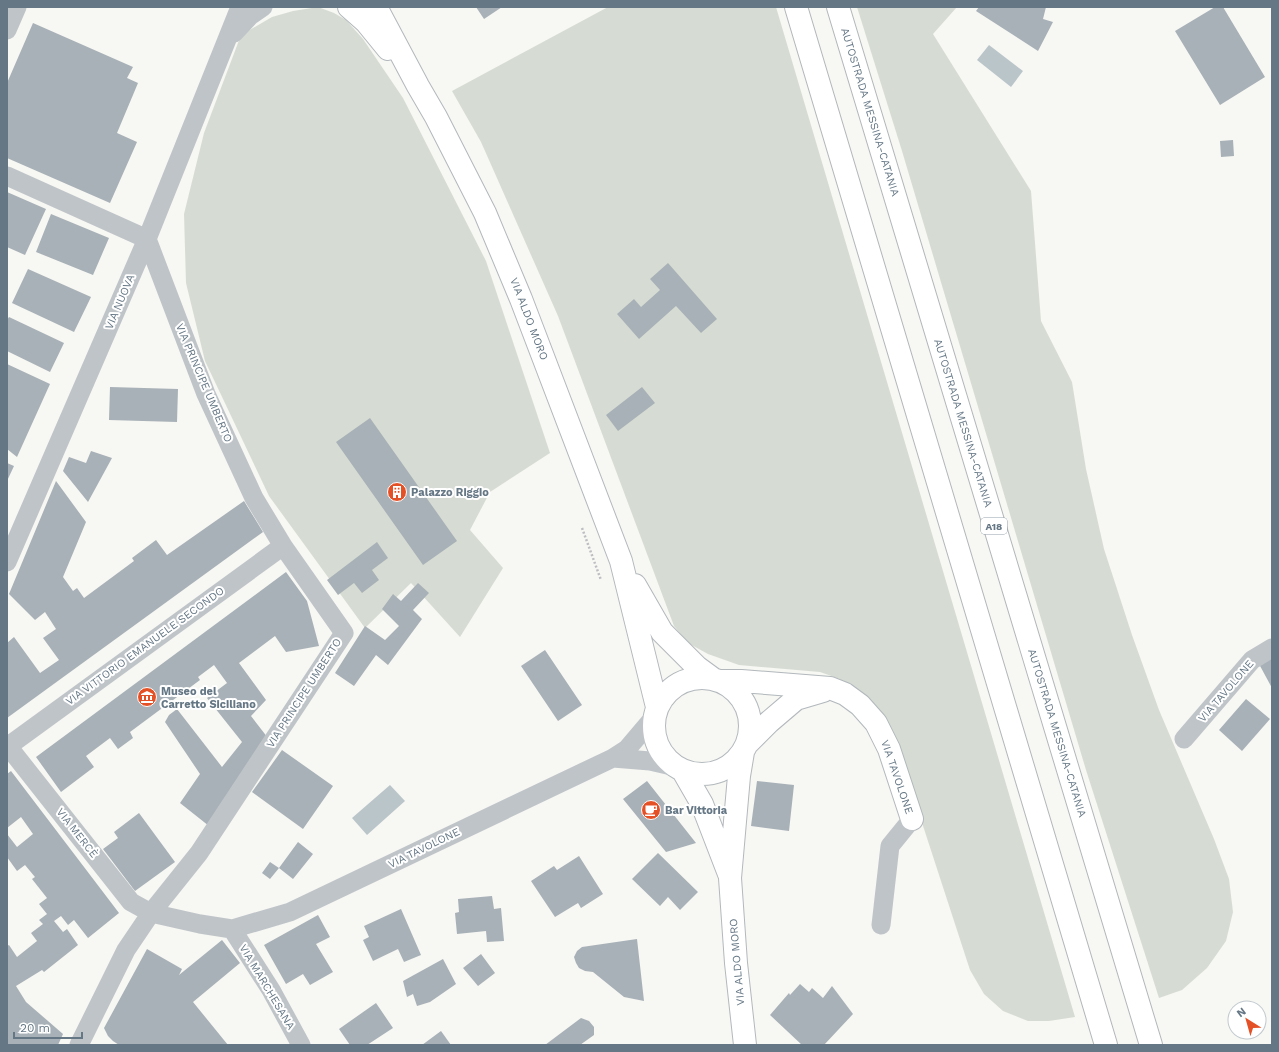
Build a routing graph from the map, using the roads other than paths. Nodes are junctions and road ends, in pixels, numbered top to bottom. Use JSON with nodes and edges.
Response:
{"nodes":[{"id":1,"x":17,"y":7,"type":"edge"},
{"id":2,"x":240,"y":7,"type":"edge"},
{"id":3,"x":263,"y":7,"type":"edge"},
{"id":4,"x":349,"y":7,"type":"edge"},
{"id":5,"x":376,"y":7,"type":"edge"},
{"id":6,"x":796,"y":7,"type":"edge"},
{"id":7,"x":838,"y":7,"type":"edge"},
{"id":8,"x":7,"y":30,"type":"edge"},
{"id":9,"x":227,"y":40,"type":"junction"},
{"id":10,"x":418,"y":86,"type":"junction"},
{"id":11,"x":7,"y":176,"type":"edge"},
{"id":12,"x":147,"y":239,"type":"junction"},
{"id":13,"x":283,"y":546,"type":"junction"},
{"id":14,"x":621,"y":561,"type":"junction"},
{"id":15,"x":7,"y":562,"type":"edge"},
{"id":16,"x":1272,"y":648,"type":"edge"},
{"id":17,"x":716,"y":680,"type":"junction"},
{"id":18,"x":830,"y":688,"type":"junction"},
{"id":19,"x":656,"y":711,"type":"junction"},
{"id":20,"x":1184,"y":739,"type":"dead end"},
{"id":21,"x":7,"y":746,"type":"edge"},
{"id":22,"x":745,"y":748,"type":"junction"},
{"id":23,"x":613,"y":758,"type":"junction"},
{"id":24,"x":679,"y":769,"type":"junction"},
{"id":25,"x":912,"y":819,"type":"joint"},
{"id":26,"x":730,"y":878,"type":"junction"},
{"id":27,"x":151,"y":914,"type":"junction"},
{"id":28,"x":881,"y":925,"type":"dead end"},
{"id":29,"x":232,"y":929,"type":"junction"},
{"id":30,"x":79,"y":1045,"type":"edge"},
{"id":31,"x":301,"y":1045,"type":"edge"},
{"id":32,"x":745,"y":1045,"type":"edge"},
{"id":33,"x":1106,"y":1045,"type":"edge"},
{"id":34,"x":1151,"y":1045,"type":"edge"}],
"edges":[{"from":1,"to":8,"type":"street"},
{"from":2,"to":9,"type":"street","name":"VIA NUOVA"},
{"from":3,"to":9,"type":"street"},
{"from":4,"to":10,"type":"main road"},
{"from":5,"to":10,"type":"main road"},
{"from":6,"to":33,"type":"main road"},
{"from":7,"to":34,"type":"main road","name":"AUTOSTRADA MESSINA-CATANIA","number":"A18"},
{"from":9,"to":12,"type":"street","name":"VIA NUOVA"},
{"from":10,"to":14,"type":"main road","name":"VIA ALDO MORO"},
{"from":11,"to":12,"type":"street"},
{"from":12,"to":13,"type":"street","name":"VIA PRINCIPE UMBERTO"},
{"from":12,"to":15,"type":"street","name":"VIA NUOVA"},
{"from":13,"to":21,"type":"street","name":"VIA VITTORIO EMANUELE SECONDO"},
{"from":13,"to":27,"type":"street","name":"VIA PRINCIPE UMBERTO"},
{"from":14,"to":17,"type":"main road"},
{"from":14,"to":19,"type":"main road"},
{"from":16,"to":20,"type":"street","name":"VIA TAVOLONE"},
{"from":17,"to":18,"type":"main road"},
{"from":17,"to":19,"type":"main road"},
{"from":17,"to":22,"type":"main road"},
{"from":18,"to":22,"type":"main road"},
{"from":18,"to":25,"type":"main road","name":"VIA TAVOLONE"},
{"from":19,"to":23,"type":"street","name":"VIA TAVOLONE"},
{"from":19,"to":24,"type":"main road"},
{"from":21,"to":27,"type":"street","name":"VIA MERCÈ"},
{"from":22,"to":24,"type":"main road"},
{"from":22,"to":26,"type":"main road"},
{"from":23,"to":24,"type":"street"},
{"from":23,"to":29,"type":"street","name":"VIA TAVOLONE"},
{"from":24,"to":26,"type":"main road"},
{"from":25,"to":28,"type":"street"},
{"from":26,"to":32,"type":"main road","name":"VIA ALDO MORO"},
{"from":27,"to":29,"type":"street","name":"VIA MERCÈ"},
{"from":27,"to":30,"type":"street","name":"VIA PRINCIPE UMBERTO"},
{"from":29,"to":31,"type":"street","name":"VIA MARCHESANA"}]}
